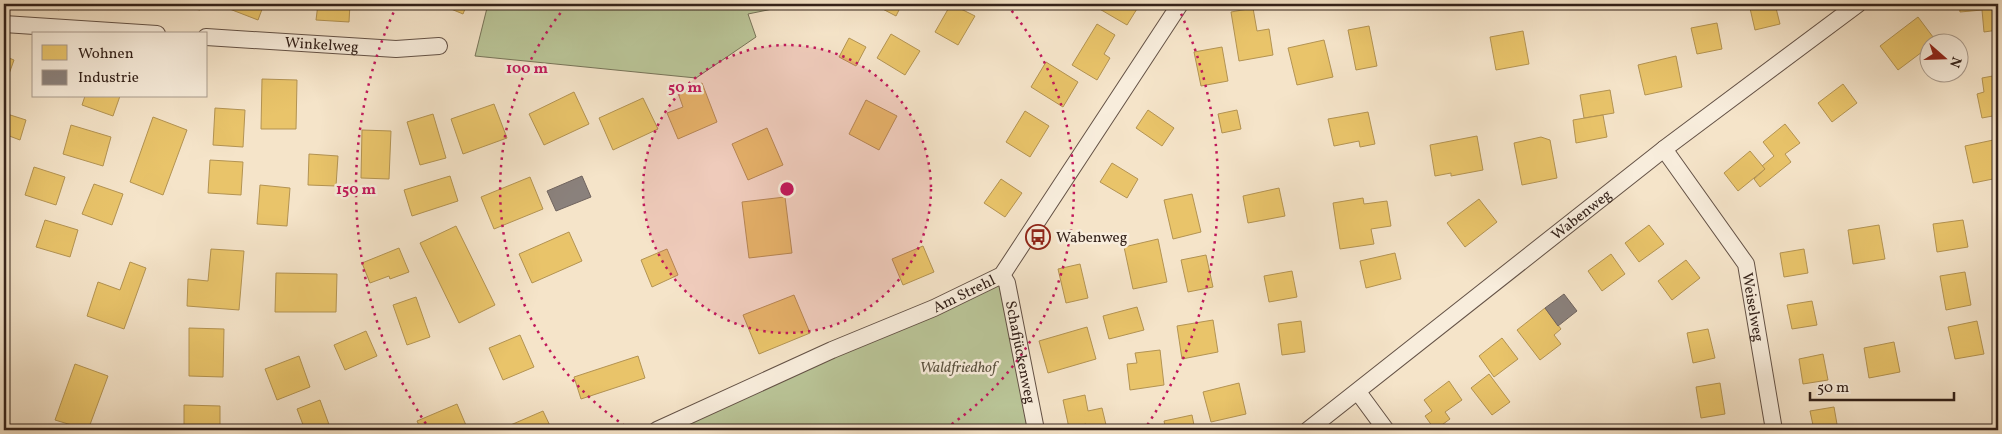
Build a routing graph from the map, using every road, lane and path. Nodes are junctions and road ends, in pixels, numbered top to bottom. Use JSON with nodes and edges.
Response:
{"nodes":[{"id":1,"x":1180,"y":4,"type":"edge"},
{"id":2,"x":1858,"y":4,"type":"edge"},
{"id":3,"x":4,"y":24,"type":"edge"},
{"id":4,"x":126,"y":32,"type":"edge"},
{"id":5,"x":208,"y":37,"type":"edge"},
{"id":6,"x":439,"y":46,"type":"dead end"},
{"id":7,"x":1664,"y":149,"type":"junction"},
{"id":8,"x":1002,"y":275,"type":"junction"},
{"id":9,"x":1358,"y":392,"type":"junction"},
{"id":10,"x":657,"y":430,"type":"edge"},
{"id":11,"x":1036,"y":430,"type":"edge"},
{"id":12,"x":1308,"y":430,"type":"edge"},
{"id":13,"x":1386,"y":430,"type":"edge"},
{"id":14,"x":1774,"y":430,"type":"edge"}],
"edges":[{"from":1,"to":8,"type":"street","name":"Am Strehl"},
{"from":2,"to":7,"type":"street","name":"Wabenweg"},
{"from":3,"to":4,"type":"street"},
{"from":5,"to":6,"type":"street","name":"Winkelweg"},
{"from":7,"to":9,"type":"street","name":"Wabenweg"},
{"from":7,"to":14,"type":"street","name":"Weiselweg"},
{"from":8,"to":10,"type":"street","name":"Am Strehl"},
{"from":8,"to":11,"type":"street","name":"Schafjückenweg"},
{"from":9,"to":12,"type":"street","name":"Wabenweg"},
{"from":9,"to":13,"type":"street"}]}
